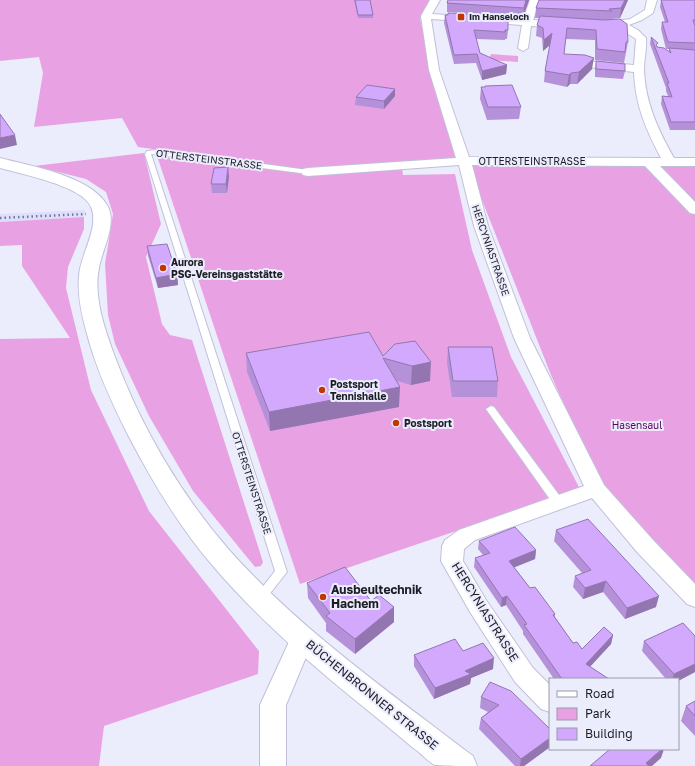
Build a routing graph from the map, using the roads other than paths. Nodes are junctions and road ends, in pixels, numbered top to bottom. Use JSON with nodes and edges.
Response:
{"nodes":[{"id":1,"x":435,"y":0,"type":"edge"},
{"id":2,"x":535,"y":0,"type":"edge"},
{"id":3,"x":652,"y":0,"type":"edge"},
{"id":4,"x":426,"y":16,"type":"junction"},
{"id":5,"x":527,"y":23,"type":"junction"},
{"id":6,"x":573,"y":25,"type":"edge"},
{"id":7,"x":621,"y":25,"type":"junction"},
{"id":8,"x":596,"y":26,"type":"edge"},
{"id":9,"x":524,"y":48,"type":"dead end"},
{"id":10,"x":586,"y":64,"type":"edge"},
{"id":11,"x":639,"y":69,"type":"junction"},
{"id":12,"x":464,"y":161,"type":"junction"},
{"id":13,"x":669,"y":161,"type":"junction"},
{"id":14,"x":650,"y":162,"type":"junction"},
{"id":15,"x":695,"y":162,"type":"edge"},
{"id":16,"x":0,"y":163,"type":"edge"},
{"id":17,"x":308,"y":172,"type":"joint"},
{"id":18,"x":695,"y":210,"type":"edge"},
{"id":19,"x":491,"y":409,"type":"dead end"},
{"id":20,"x":596,"y":489,"type":"junction"},
{"id":21,"x":558,"y":502,"type":"junction"},
{"id":22,"x":695,"y":598,"type":"edge"},
{"id":23,"x":260,"y":599,"type":"junction"},
{"id":24,"x":302,"y":638,"type":"junction"},
{"id":25,"x":549,"y":700,"type":"edge"},
{"id":26,"x":273,"y":766,"type":"edge"},
{"id":27,"x":461,"y":766,"type":"edge"}],
"edges":[{"from":1,"to":4,"type":"street"},
{"from":2,"to":5,"type":"street"},
{"from":3,"to":7,"type":"street"},
{"from":4,"to":5,"type":"street"},
{"from":4,"to":12,"type":"street","name":"HERCYNIASTRASSE"},
{"from":5,"to":6,"type":"street"},
{"from":5,"to":9,"type":"street"},
{"from":7,"to":8,"type":"street"},
{"from":7,"to":11,"type":"street"},
{"from":10,"to":11,"type":"street"},
{"from":11,"to":13,"type":"street"},
{"from":12,"to":14,"type":"street","name":"OTTERSTEINSTRASSE"},
{"from":12,"to":17,"type":"street","name":"OTTERSTEINSTRASSE"},
{"from":12,"to":20,"type":"street","name":"HERCYNIASTRASSE"},
{"from":13,"to":14,"type":"street","name":"OTTERSTEINSTRASSE"},
{"from":13,"to":15,"type":"street","name":"OTTERSTEINSTRASSE"},
{"from":14,"to":18,"type":"street"},
{"from":16,"to":23,"type":"main road","name":"BÜCHENBRONNER STRASSE"},
{"from":17,"to":23,"type":"lane","name":"OTTERSTEINSTRASSE"},
{"from":19,"to":21,"type":"lane"},
{"from":20,"to":21,"type":"street","name":"HERCYNIASTRASSE"},
{"from":20,"to":22,"type":"street","name":"HERCYNIASTRASSE"},
{"from":21,"to":25,"type":"street","name":"HERCYNIASTRASSE"},
{"from":23,"to":24,"type":"main road","name":"BÜCHENBRONNER STRASSE"},
{"from":24,"to":26,"type":"street","name":"BÜCHENBRONNER STRASSE"},
{"from":24,"to":27,"type":"main road","name":"BÜCHENBRONNER STRASSE"}]}
